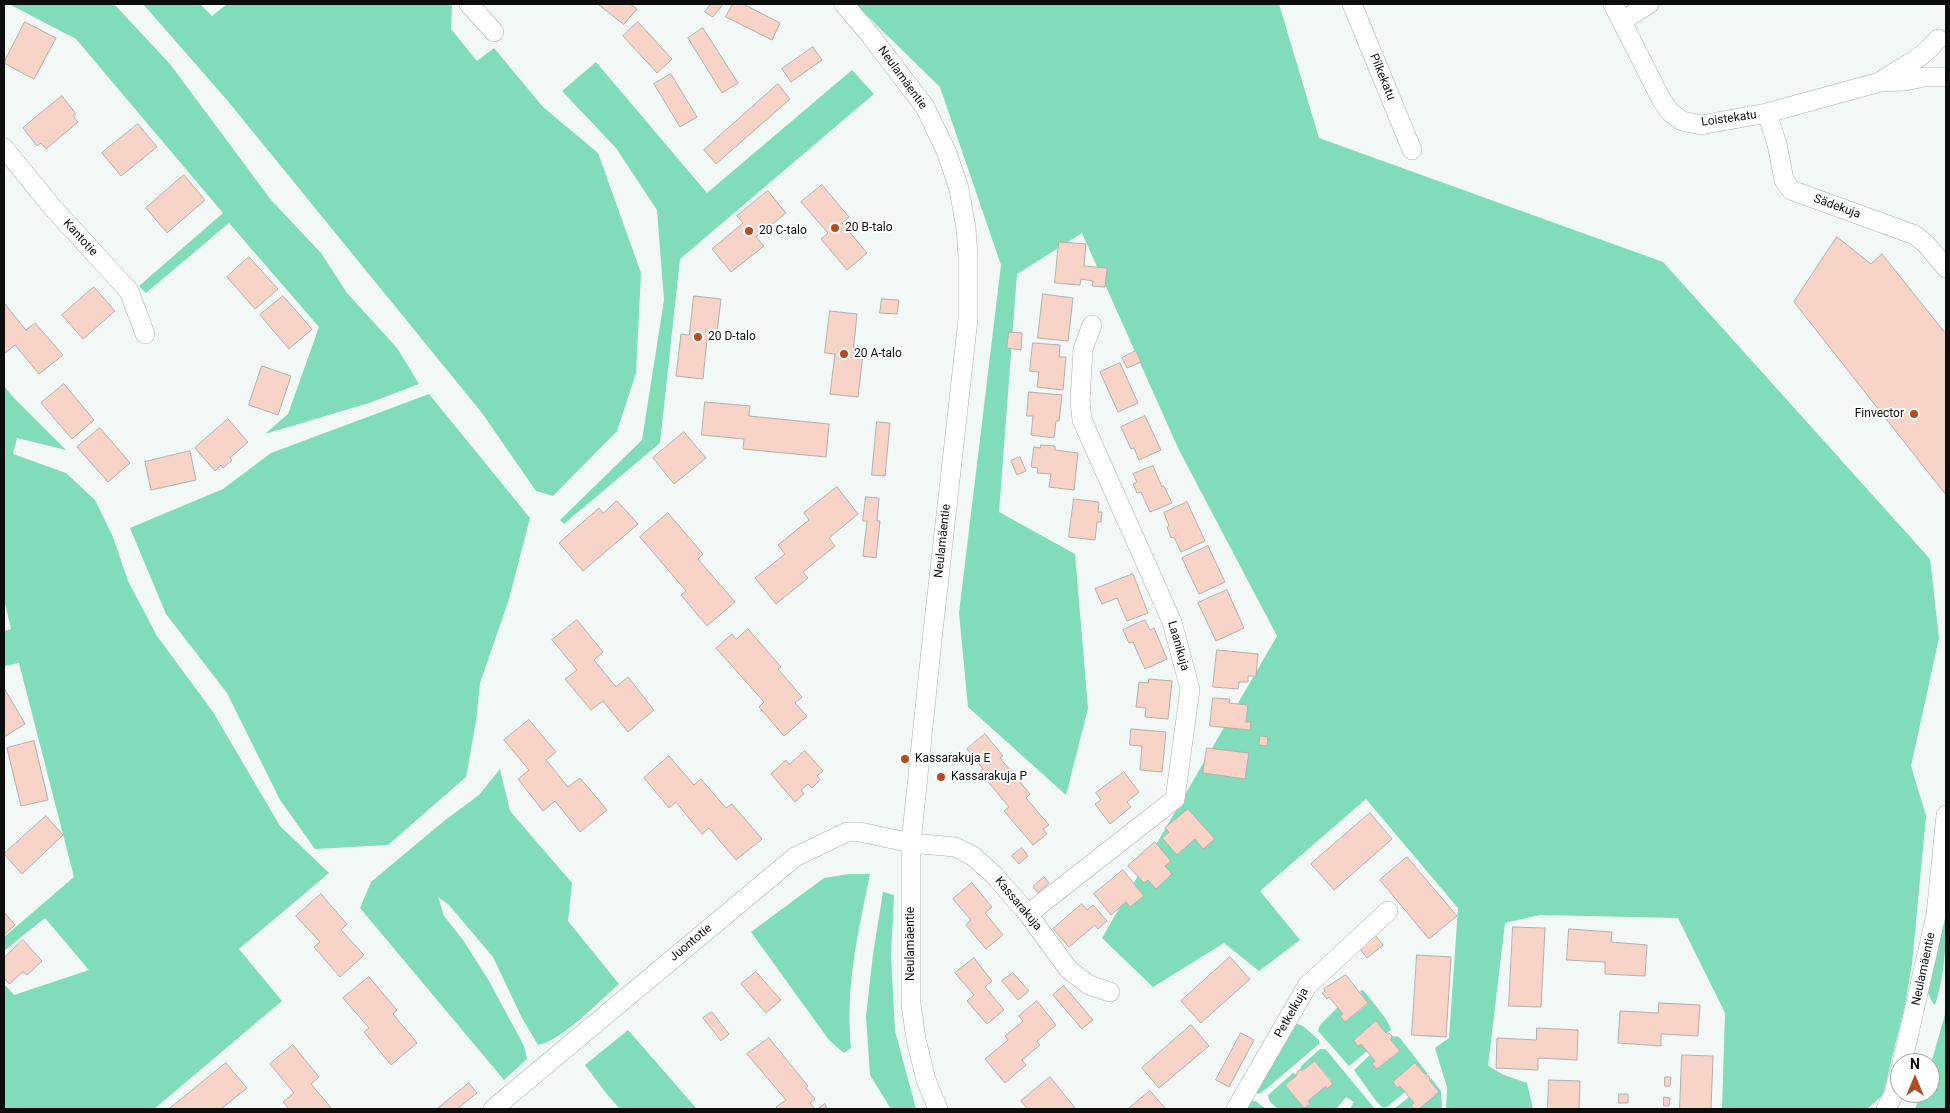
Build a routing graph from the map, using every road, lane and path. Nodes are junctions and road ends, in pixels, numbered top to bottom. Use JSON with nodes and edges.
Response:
{"nodes":[{"id":1,"x":469,"y":4,"type":"edge"},
{"id":2,"x":844,"y":4,"type":"edge"},
{"id":3,"x":1352,"y":4,"type":"edge"},
{"id":4,"x":1613,"y":4,"type":"edge"},
{"id":5,"x":1649,"y":4,"type":"edge"},
{"id":6,"x":1622,"y":21,"type":"junction"},
{"id":7,"x":1943,"y":31,"type":"edge"},
{"id":8,"x":494,"y":32,"type":"dead end"},
{"id":9,"x":1946,"y":78,"type":"edge"},
{"id":10,"x":1880,"y":82,"type":"junction"},
{"id":11,"x":1767,"y":113,"type":"junction"},
{"id":12,"x":4,"y":148,"type":"edge"},
{"id":13,"x":1412,"y":150,"type":"dead end"},
{"id":14,"x":1946,"y":268,"type":"edge"},
{"id":15,"x":1092,"y":325,"type":"dead end"},
{"id":16,"x":145,"y":334,"type":"dead end"},
{"id":17,"x":1946,"y":814,"type":"edge"},
{"id":18,"x":911,"y":843,"type":"junction"},
{"id":19,"x":1388,"y":911,"type":"dead end"},
{"id":20,"x":1028,"y":914,"type":"junction"},
{"id":21,"x":1110,"y":992,"type":"dead end"},
{"id":22,"x":1904,"y":1053,"type":"edge"},
{"id":23,"x":493,"y":1109,"type":"edge"},
{"id":24,"x":938,"y":1109,"type":"edge"},
{"id":25,"x":1236,"y":1109,"type":"edge"}],
"edges":[{"from":1,"to":8,"type":"street"},
{"from":2,"to":18,"type":"street","name":"Neulamäentie"},
{"from":3,"to":13,"type":"street","name":"Pilkekatu"},
{"from":4,"to":6,"type":"street","name":"Loistekatu"},
{"from":5,"to":6,"type":"street"},
{"from":6,"to":11,"type":"street","name":"Loistekatu"},
{"from":7,"to":9,"type":"street"},
{"from":7,"to":10,"type":"street","name":"Loistekatu"},
{"from":9,"to":10,"type":"street","name":"Loistekatu"},
{"from":10,"to":11,"type":"street","name":"Loistekatu"},
{"from":11,"to":14,"type":"street","name":"Sädekuja"},
{"from":12,"to":16,"type":"street","name":"Kantotie"},
{"from":15,"to":20,"type":"street","name":"Laanikuja"},
{"from":17,"to":22,"type":"street","name":"Neulamäentie"},
{"from":18,"to":20,"type":"street","name":"Kassarakuja"},
{"from":18,"to":23,"type":"street","name":"Juontotie"},
{"from":18,"to":24,"type":"street","name":"Neulamäentie"},
{"from":19,"to":25,"type":"street","name":"Petkelkuja"},
{"from":20,"to":21,"type":"street","name":"Kassarakuja"}]}
